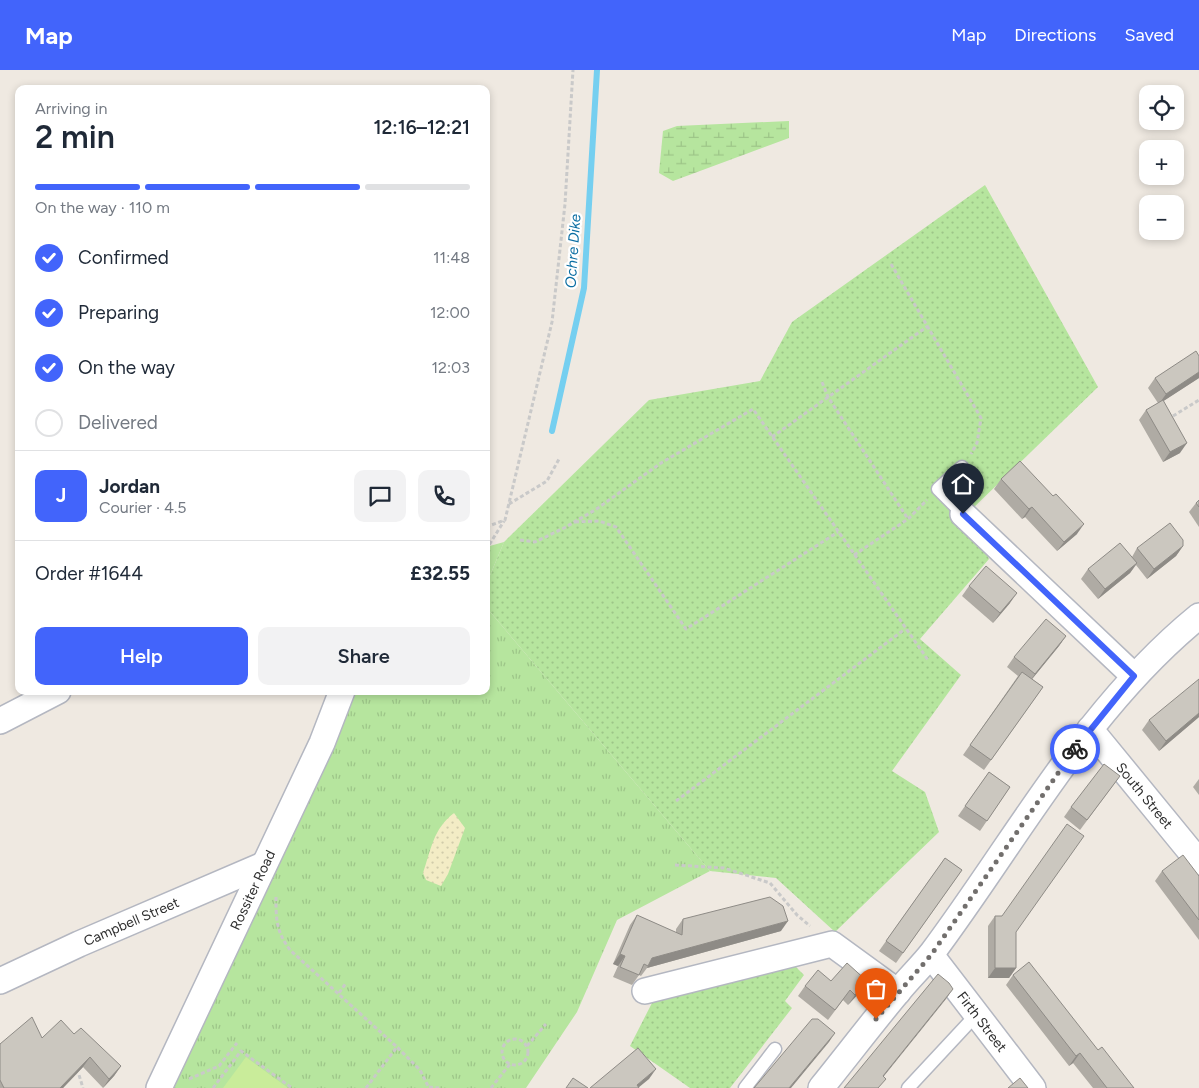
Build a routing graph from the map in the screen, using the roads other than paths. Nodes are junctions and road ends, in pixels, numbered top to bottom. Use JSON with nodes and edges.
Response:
{"nodes":[{"id":1,"x":962,"y":467,"type":"road end"},
{"id":2,"x":963,"y":514,"type":"joint"},
{"id":3,"x":1199,"y":616,"type":"edge"},
{"id":4,"x":1134,"y":676,"type":"junction"},
{"id":5,"x":50,"y":695,"type":"edge"},
{"id":6,"x":340,"y":695,"type":"edge"},
{"id":7,"x":0,"y":721,"type":"edge"},
{"id":8,"x":1090,"y":728,"type":"junction"},
{"id":9,"x":1199,"y":862,"type":"edge"},
{"id":10,"x":262,"y":868,"type":"junction"},
{"id":11,"x":931,"y":955,"type":"junction"},
{"id":12,"x":0,"y":981,"type":"edge"},
{"id":13,"x":645,"y":991,"type":"dead end"},
{"id":14,"x":898,"y":992,"type":"junction"},
{"id":15,"x":977,"y":1014,"type":"junction"},
{"id":16,"x":775,"y":1049,"type":"dead end"},
{"id":17,"x":159,"y":1088,"type":"edge"},
{"id":18,"x":745,"y":1088,"type":"edge"},
{"id":19,"x":822,"y":1088,"type":"edge"},
{"id":20,"x":908,"y":1088,"type":"edge"},
{"id":21,"x":1034,"y":1088,"type":"edge"}],
"edges":[{"from":1,"to":2,"type":"lane"},
{"from":2,"to":4,"type":"street"},
{"from":3,"to":4,"type":"street"},
{"from":4,"to":8,"type":"street"},
{"from":5,"to":7,"type":"street"},
{"from":6,"to":10,"type":"street","name":"Rossiter Road"},
{"from":8,"to":9,"type":"street","name":"South Street"},
{"from":8,"to":11,"type":"street"},
{"from":10,"to":12,"type":"street","name":"Campbell Street"},
{"from":10,"to":17,"type":"street","name":"Rossiter Road"},
{"from":11,"to":14,"type":"street"},
{"from":11,"to":15,"type":"street","name":"Firth Street"},
{"from":13,"to":14,"type":"street"},
{"from":14,"to":19,"type":"street"},
{"from":15,"to":20,"type":"lane"},
{"from":15,"to":21,"type":"street","name":"Firth Street"},
{"from":16,"to":18,"type":"lane"}]}
